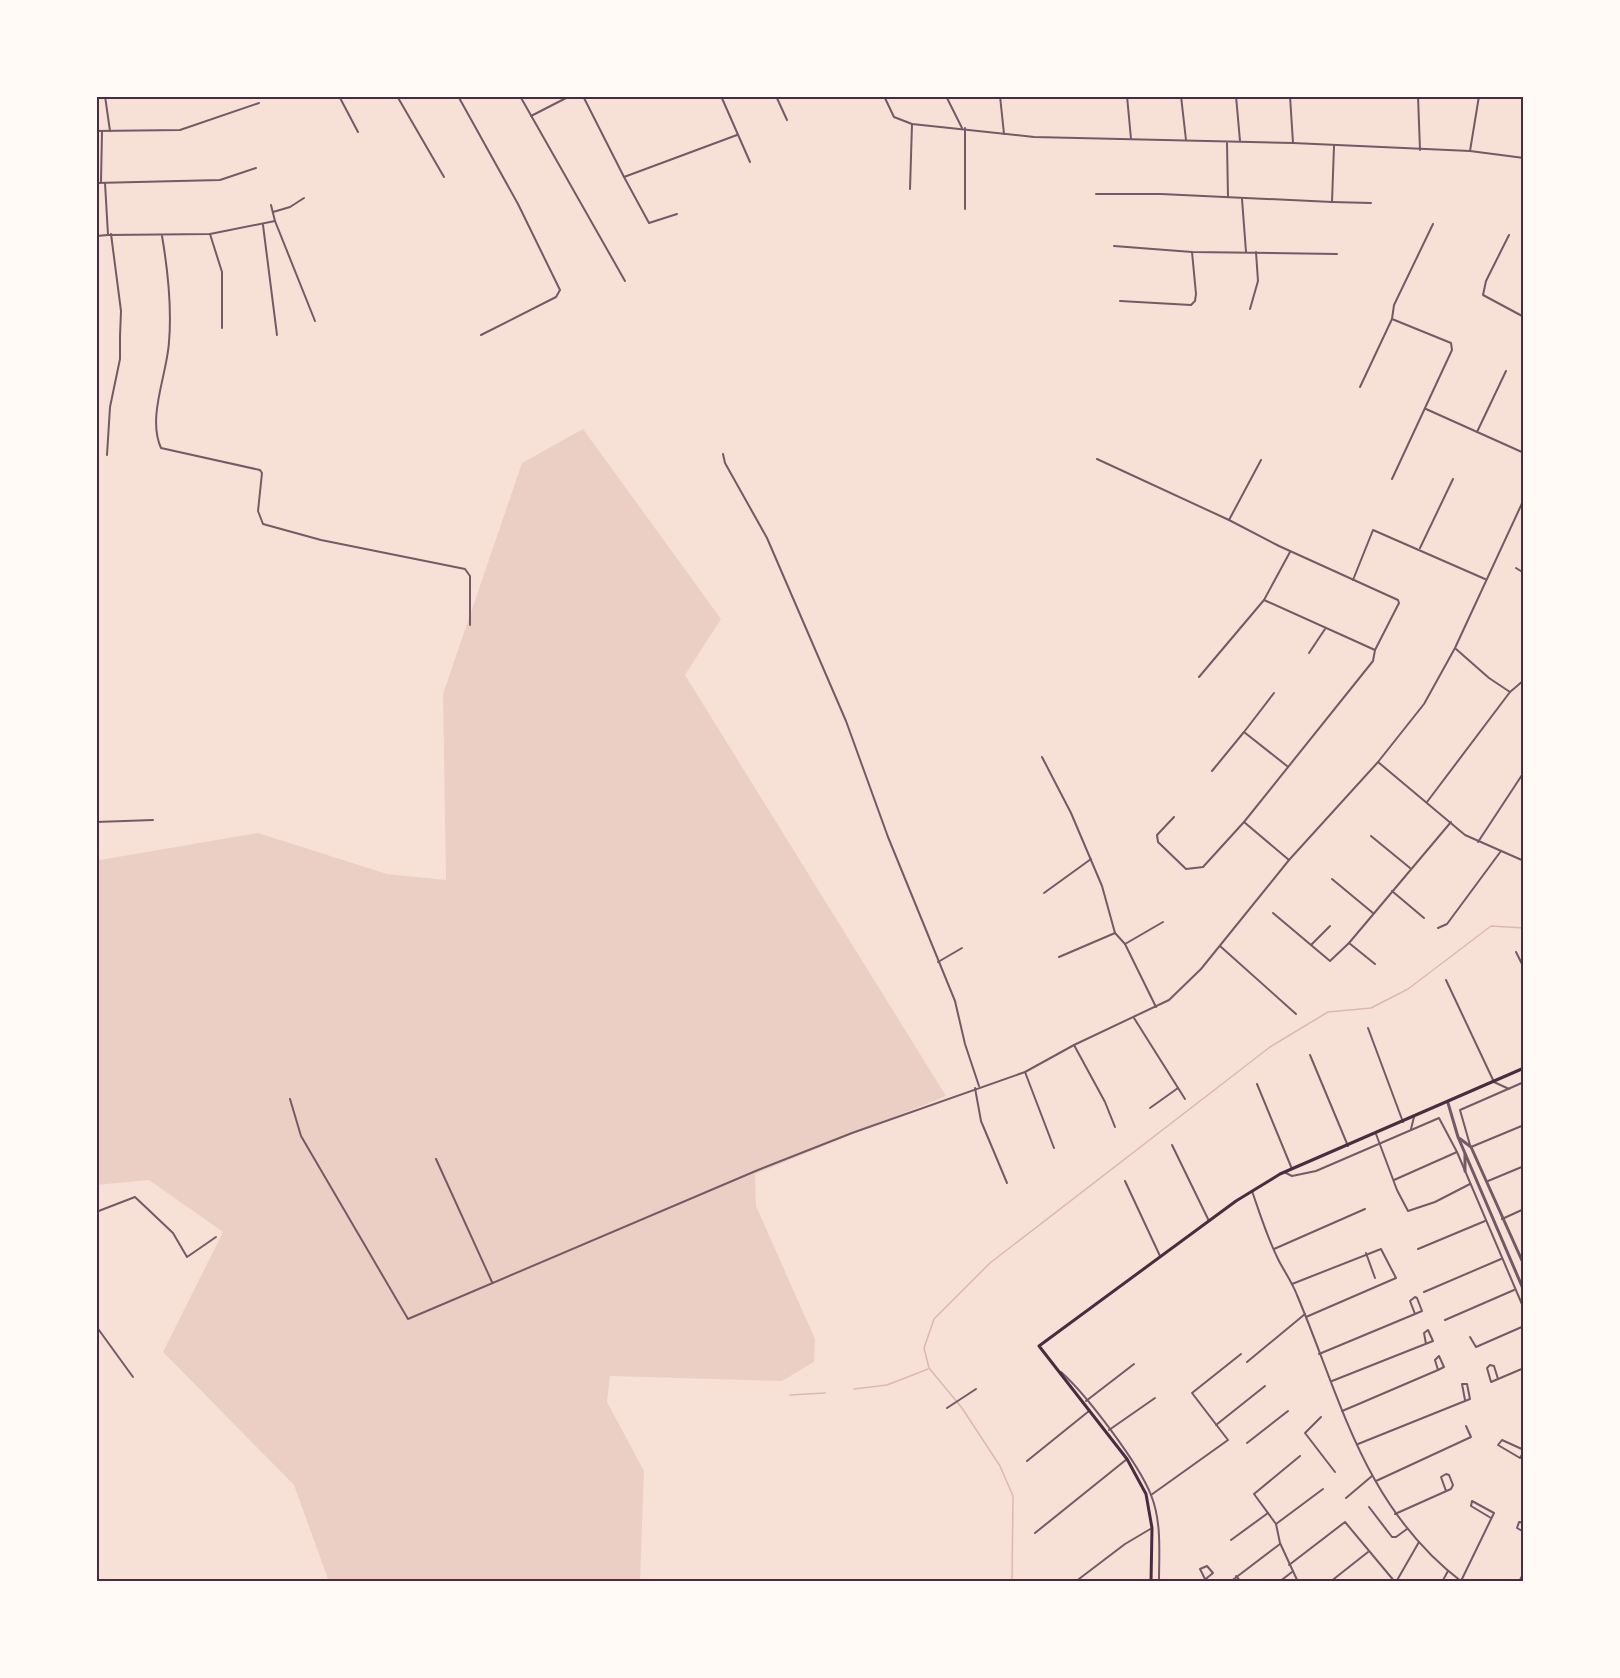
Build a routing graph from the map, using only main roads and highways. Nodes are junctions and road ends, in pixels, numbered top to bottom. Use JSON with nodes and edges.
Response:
{"nodes":[{"id":1,"x":1524,"y":1068,"type":"edge"},
{"id":2,"x":1151,"y":1582,"type":"edge"}],
"edges":[{"from":1,"to":2,"type":"main road"}]}
